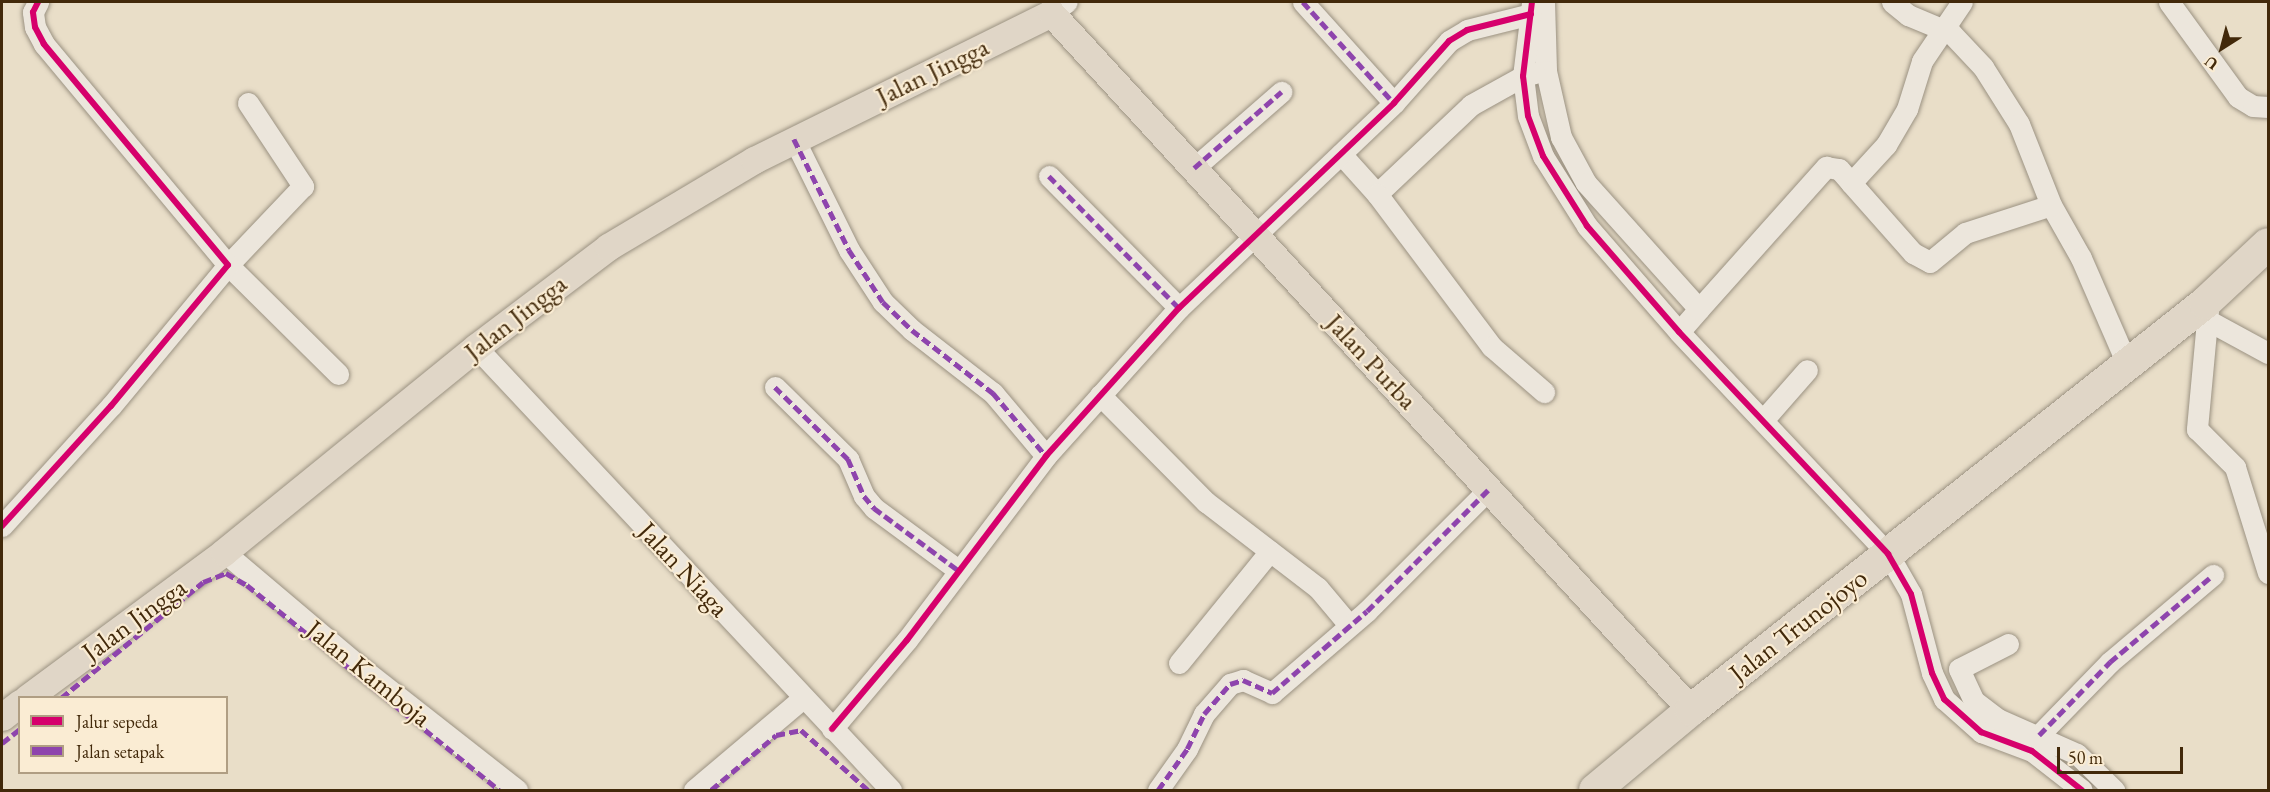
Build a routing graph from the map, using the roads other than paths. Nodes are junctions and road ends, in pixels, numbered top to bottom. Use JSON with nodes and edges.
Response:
{"nodes":[{"id":1,"x":38,"y":2,"type":"edge"},
{"id":2,"x":1303,"y":2,"type":"edge"},
{"id":3,"x":1892,"y":2,"type":"edge"},
{"id":4,"x":1962,"y":2,"type":"edge"},
{"id":5,"x":2169,"y":2,"type":"edge"},
{"id":6,"x":1536,"y":6,"type":"edge"},
{"id":7,"x":1059,"y":8,"type":"edge"},
{"id":8,"x":1941,"y":27,"type":"junction"},
{"id":9,"x":1535,"y":73,"type":"junction"},
{"id":10,"x":1281,"y":92,"type":"dead end"},
{"id":11,"x":1394,"y":103,"type":"junction"},
{"id":12,"x":248,"y":104,"type":"dead end"},
{"id":13,"x":2268,"y":107,"type":"edge"},
{"id":14,"x":794,"y":139,"type":"junction"},
{"id":15,"x":1341,"y":154,"type":"junction"},
{"id":16,"x":1194,"y":168,"type":"junction"},
{"id":17,"x":1049,"y":176,"type":"dead end"},
{"id":18,"x":1851,"y":183,"type":"junction"},
{"id":19,"x":1377,"y":194,"type":"junction"},
{"id":20,"x":2051,"y":205,"type":"junction"},
{"id":21,"x":1256,"y":234,"type":"junction"},
{"id":22,"x":2268,"y":244,"type":"edge"},
{"id":23,"x":228,"y":265,"type":"junction"},
{"id":24,"x":1650,"y":279,"type":"junction"},
{"id":25,"x":1179,"y":308,"type":"junction"},
{"id":26,"x":2208,"y":308,"type":"junction"},
{"id":27,"x":1699,"y":309,"type":"junction"},
{"id":28,"x":1679,"y":332,"type":"junction"},
{"id":29,"x":476,"y":347,"type":"junction"},
{"id":30,"x":2268,"y":353,"type":"edge"},
{"id":31,"x":2136,"y":357,"type":"junction"},
{"id":32,"x":1807,"y":370,"type":"dead end"},
{"id":33,"x":338,"y":374,"type":"dead end"},
{"id":34,"x":775,"y":387,"type":"dead end"},
{"id":35,"x":1544,"y":392,"type":"dead end"},
{"id":36,"x":1100,"y":395,"type":"junction"},
{"id":37,"x":1764,"y":419,"type":"junction"},
{"id":38,"x":1046,"y":456,"type":"junction"},
{"id":39,"x":1490,"y":488,"type":"junction"},
{"id":40,"x":2,"y":526,"type":"edge"},
{"id":41,"x":1270,"y":551,"type":"junction"},
{"id":42,"x":224,"y":552,"type":"junction"},
{"id":43,"x":1888,"y":554,"type":"junction"},
{"id":44,"x":958,"y":570,"type":"junction"},
{"id":45,"x":2268,"y":573,"type":"edge"},
{"id":46,"x":2213,"y":575,"type":"dead end"},
{"id":47,"x":1349,"y":626,"type":"junction"},
{"id":48,"x":2008,"y":644,"type":"dead end"},
{"id":49,"x":1179,"y":663,"type":"dead end"},
{"id":50,"x":1959,"y":669,"type":"junction"},
{"id":51,"x":1933,"y":676,"type":"junction"},
{"id":52,"x":30,"y":696,"type":"edge"},
{"id":53,"x":803,"y":698,"type":"junction"},
{"id":54,"x":18,"y":705,"type":"edge"},
{"id":55,"x":1691,"y":710,"type":"junction"},
{"id":56,"x":2,"y":717,"type":"edge"},
{"id":57,"x":832,"y":729,"type":"junction"},
{"id":58,"x":2039,"y":735,"type":"junction"},
{"id":59,"x":517,"y":790,"type":"edge"},
{"id":60,"x":694,"y":790,"type":"edge"},
{"id":61,"x":891,"y":790,"type":"edge"},
{"id":62,"x":1158,"y":790,"type":"edge"},
{"id":63,"x":1595,"y":790,"type":"edge"},
{"id":64,"x":2082,"y":790,"type":"edge"},
{"id":65,"x":2114,"y":790,"type":"edge"}],
"edges":[{"from":1,"to":23,"type":"street"},
{"from":2,"to":11,"type":"street"},
{"from":3,"to":8,"type":"street"},
{"from":4,"to":8,"type":"street"},
{"from":5,"to":13,"type":"street"},
{"from":6,"to":9,"type":"street"},
{"from":6,"to":11,"type":"street"},
{"from":7,"to":14,"type":"main road","name":"Jalan Jingga"},
{"from":7,"to":16,"type":"main road","name":"Jalan Purba"},
{"from":8,"to":18,"type":"street"},
{"from":8,"to":20,"type":"street"},
{"from":9,"to":19,"type":"street"},
{"from":9,"to":24,"type":"street"},
{"from":9,"to":24,"type":"street"},
{"from":10,"to":16,"type":"street"},
{"from":11,"to":15,"type":"street"},
{"from":12,"to":23,"type":"street"},
{"from":14,"to":29,"type":"main road","name":"Jalan Jingga"},
{"from":14,"to":38,"type":"street"},
{"from":15,"to":19,"type":"street"},
{"from":15,"to":21,"type":"street"},
{"from":16,"to":21,"type":"main road","name":"Jalan Purba"},
{"from":17,"to":25,"type":"street"},
{"from":18,"to":20,"type":"street"},
{"from":18,"to":27,"type":"street"},
{"from":19,"to":35,"type":"street"},
{"from":20,"to":31,"type":"street"},
{"from":21,"to":25,"type":"street"},
{"from":21,"to":39,"type":"main road","name":"Jalan Purba"},
{"from":22,"to":26,"type":"highway","name":"Jalan Trunojoyo"},
{"from":23,"to":33,"type":"street"},
{"from":23,"to":40,"type":"street"},
{"from":24,"to":27,"type":"street"},
{"from":24,"to":28,"type":"street"},
{"from":25,"to":36,"type":"street"},
{"from":26,"to":30,"type":"street"},
{"from":26,"to":31,"type":"highway","name":"Jalan Trunojoyo"},
{"from":26,"to":45,"type":"street"},
{"from":27,"to":28,"type":"street"},
{"from":28,"to":37,"type":"street"},
{"from":29,"to":42,"type":"main road","name":"Jalan Jingga"},
{"from":29,"to":53,"type":"street","name":"Jalan Niaga"},
{"from":31,"to":43,"type":"highway","name":"Jalan Trunojoyo"},
{"from":32,"to":37,"type":"street"},
{"from":34,"to":44,"type":"street"},
{"from":36,"to":38,"type":"street"},
{"from":36,"to":41,"type":"street"},
{"from":37,"to":43,"type":"street"},
{"from":38,"to":44,"type":"street"},
{"from":39,"to":47,"type":"street"},
{"from":39,"to":55,"type":"main road","name":"Jalan Purba"},
{"from":41,"to":47,"type":"street"},
{"from":41,"to":49,"type":"street"},
{"from":42,"to":52,"type":"main road","name":"Jalan Jingga"},
{"from":42,"to":59,"type":"street","name":"Jalan Kamboja"},
{"from":43,"to":51,"type":"street"},
{"from":43,"to":55,"type":"highway","name":"Jalan Trunojoyo"},
{"from":44,"to":57,"type":"street"},
{"from":46,"to":58,"type":"street"},
{"from":47,"to":62,"type":"street"},
{"from":48,"to":50,"type":"street"},
{"from":50,"to":51,"type":"street"},
{"from":50,"to":58,"type":"street"},
{"from":51,"to":64,"type":"street"},
{"from":53,"to":57,"type":"street","name":"Jalan Niaga"},
{"from":53,"to":60,"type":"street"},
{"from":54,"to":56,"type":"main road"},
{"from":55,"to":63,"type":"highway","name":"Jalan Trunojoyo"},
{"from":57,"to":61,"type":"street","name":"Jalan Niaga"},
{"from":58,"to":65,"type":"street"}]}
